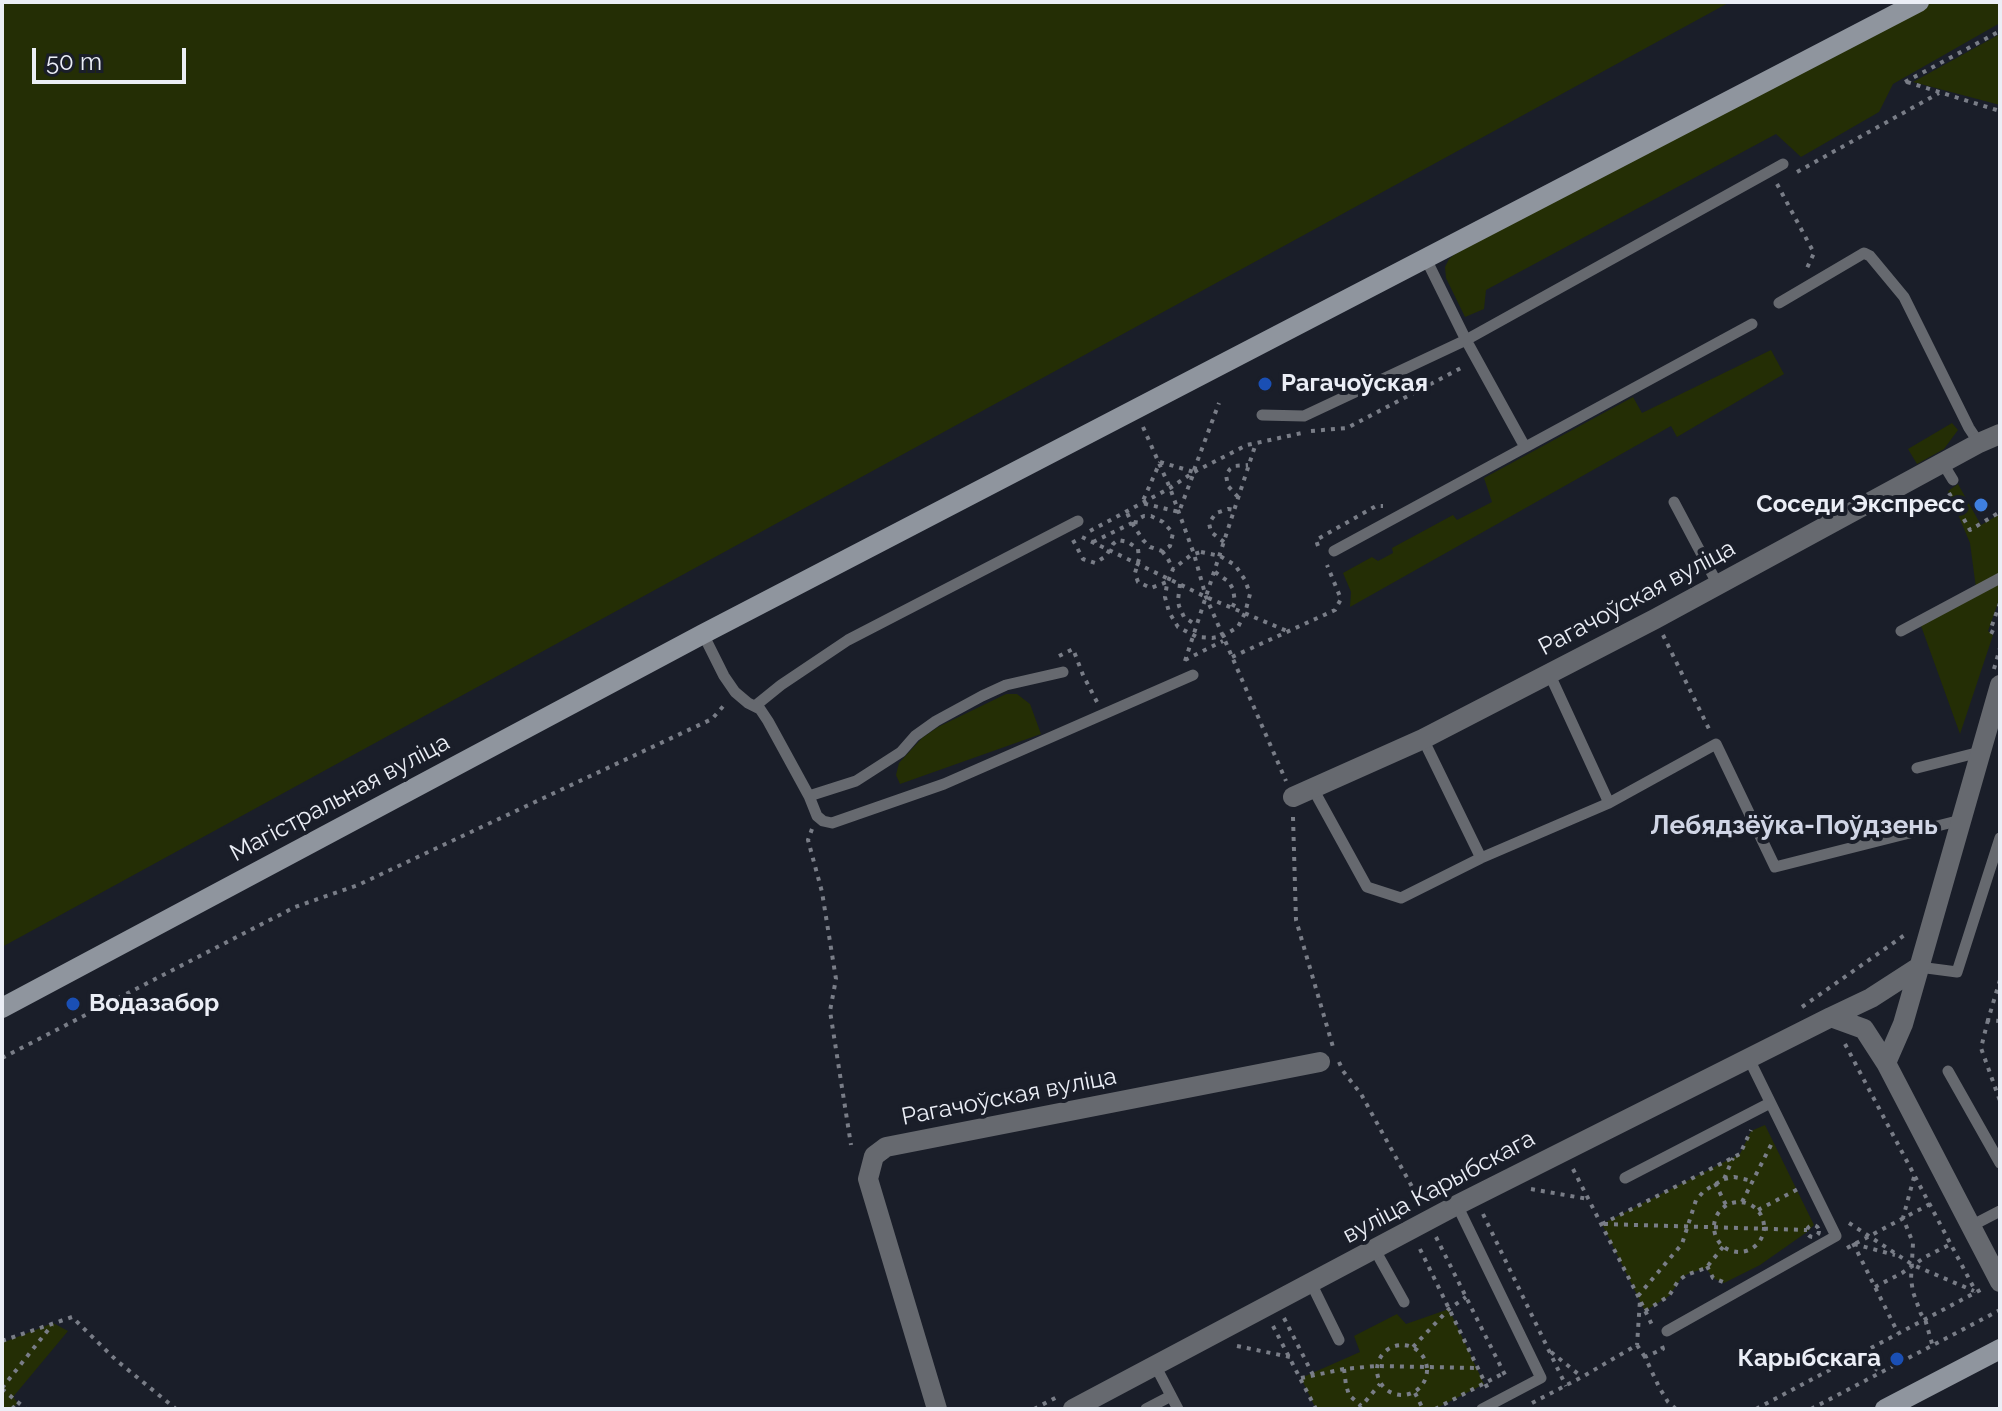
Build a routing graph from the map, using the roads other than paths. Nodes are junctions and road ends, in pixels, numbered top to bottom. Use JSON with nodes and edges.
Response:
{"nodes":[{"id":1,"x":1919,"y":2,"type":"edge"},
{"id":2,"x":1783,"y":164,"type":"dead end"},
{"id":3,"x":1426,"y":259,"type":"junction"},
{"id":4,"x":1779,"y":303,"type":"dead end"},
{"id":5,"x":1752,"y":324,"type":"dead end"},
{"id":6,"x":1466,"y":340,"type":"junction"},
{"id":7,"x":1262,"y":415,"type":"dead end"},
{"id":8,"x":2000,"y":434,"type":"edge"},
{"id":9,"x":1979,"y":443,"type":"junction"},
{"id":10,"x":1525,"y":447,"type":"junction"},
{"id":11,"x":1674,"y":502,"type":"dead end"},
{"id":12,"x":1078,"y":521,"type":"dead end"},
{"id":13,"x":1334,"y":551,"type":"dead end"},
{"id":14,"x":2000,"y":578,"type":"edge"},
{"id":15,"x":1718,"y":585,"type":"junction"},
{"id":16,"x":1901,"y":631,"type":"dead end"},
{"id":17,"x":703,"y":634,"type":"junction"},
{"id":18,"x":1063,"y":672,"type":"dead end"},
{"id":19,"x":1549,"y":673,"type":"junction"},
{"id":20,"x":1193,"y":675,"type":"dead end"},
{"id":21,"x":2000,"y":685,"type":"edge"},
{"id":22,"x":755,"y":706,"type":"junction"},
{"id":23,"x":1423,"y":739,"type":"junction"},
{"id":24,"x":1980,"y":752,"type":"junction"},
{"id":25,"x":1917,"y":768,"type":"dead end"},
{"id":26,"x":1312,"y":787,"type":"junction"},
{"id":27,"x":809,"y":796,"type":"junction"},
{"id":28,"x":1293,"y":797,"type":"road end"},
{"id":29,"x":1609,"y":803,"type":"junction"},
{"id":30,"x":1961,"y":820,"type":"junction"},
{"id":31,"x":2000,"y":838,"type":"edge"},
{"id":32,"x":1481,"y":858,"type":"junction"},
{"id":33,"x":1919,"y":967,"type":"junction"},
{"id":34,"x":1871,"y":998,"type":"junction"},
{"id":35,"x":2,"y":1008,"type":"edge"},
{"id":36,"x":1831,"y":1017,"type":"junction"},
{"id":37,"x":1903,"y":1024,"type":"junction"},
{"id":38,"x":1864,"y":1029,"type":"junction"},
{"id":39,"x":1749,"y":1059,"type":"junction"},
{"id":40,"x":1320,"y":1062,"type":"dead end"},
{"id":41,"x":1886,"y":1063,"type":"junction"},
{"id":42,"x":1948,"y":1071,"type":"dead end"},
{"id":43,"x":1770,"y":1103,"type":"junction"},
{"id":44,"x":2000,"y":1163,"type":"edge"},
{"id":45,"x":1625,"y":1178,"type":"dead end"},
{"id":46,"x":1457,"y":1205,"type":"junction"},
{"id":47,"x":2000,"y":1211,"type":"edge"},
{"id":48,"x":1971,"y":1226,"type":"junction"},
{"id":49,"x":1375,"y":1250,"type":"junction"},
{"id":50,"x":1999,"y":1281,"type":"edge"},
{"id":51,"x":1311,"y":1283,"type":"junction"},
{"id":52,"x":1404,"y":1302,"type":"dead end"},
{"id":53,"x":1667,"y":1331,"type":"dead end"},
{"id":54,"x":1339,"y":1340,"type":"dead end"},
{"id":55,"x":2000,"y":1349,"type":"edge"},
{"id":56,"x":1155,"y":1365,"type":"junction"},
{"id":57,"x":1171,"y":1396,"type":"junction"},
{"id":58,"x":937,"y":1409,"type":"edge"},
{"id":59,"x":1073,"y":1409,"type":"edge"},
{"id":60,"x":1146,"y":1409,"type":"edge"},
{"id":61,"x":1178,"y":1409,"type":"edge"},
{"id":62,"x":1482,"y":1409,"type":"edge"},
{"id":63,"x":1885,"y":1409,"type":"edge"}],
"edges":[{"from":1,"to":3,"type":"main road","name":"Магістральная вуліца"},
{"from":2,"to":6,"type":"lane"},
{"from":3,"to":6,"type":"lane"},
{"from":3,"to":17,"type":"main road","name":"Магістральная вуліца"},
{"from":4,"to":9,"type":"lane"},
{"from":5,"to":10,"type":"lane"},
{"from":6,"to":7,"type":"lane"},
{"from":6,"to":10,"type":"lane"},
{"from":8,"to":9,"type":"street","name":"Рагачоўская вуліца"},
{"from":9,"to":15,"type":"street","name":"Рагачоўская вуліца"},
{"from":10,"to":13,"type":"lane"},
{"from":11,"to":15,"type":"lane"},
{"from":12,"to":22,"type":"lane"},
{"from":14,"to":16,"type":"lane"},
{"from":15,"to":19,"type":"street","name":"Рагачоўская вуліца"},
{"from":17,"to":22,"type":"lane"},
{"from":17,"to":35,"type":"main road","name":"Магістральная вуліца"},
{"from":18,"to":27,"type":"lane"},
{"from":19,"to":23,"type":"street","name":"Рагачоўская вуліца"},
{"from":19,"to":29,"type":"lane"},
{"from":20,"to":27,"type":"lane"},
{"from":21,"to":24,"type":"street"},
{"from":22,"to":27,"type":"lane"},
{"from":23,"to":26,"type":"street","name":"Рагачоўская вуліца"},
{"from":23,"to":32,"type":"lane"},
{"from":24,"to":25,"type":"lane"},
{"from":24,"to":30,"type":"street"},
{"from":26,"to":28,"type":"street","name":"Рагачоўская вуліца"},
{"from":26,"to":32,"type":"lane"},
{"from":29,"to":30,"type":"lane"},
{"from":29,"to":32,"type":"lane"},
{"from":30,"to":33,"type":"street"},
{"from":31,"to":33,"type":"lane"},
{"from":33,"to":34,"type":"street","name":"вуліца Карыбскага"},
{"from":33,"to":37,"type":"street"},
{"from":34,"to":36,"type":"street","name":"вуліца Карыбскага"},
{"from":34,"to":37,"type":"street"},
{"from":34,"to":38,"type":"street"},
{"from":36,"to":38,"type":"street"},
{"from":36,"to":39,"type":"street","name":"вуліца Карыбскага"},
{"from":37,"to":38,"type":"street"},
{"from":37,"to":41,"type":"street"},
{"from":38,"to":41,"type":"street"},
{"from":39,"to":43,"type":"lane"},
{"from":39,"to":46,"type":"street","name":"вуліца Карыбскага"},
{"from":40,"to":58,"type":"street","name":"Рагачоўская вуліца"},
{"from":41,"to":48,"type":"street"},
{"from":42,"to":44,"type":"lane"},
{"from":43,"to":45,"type":"lane"},
{"from":43,"to":53,"type":"lane"},
{"from":46,"to":49,"type":"street","name":"вуліца Карыбскага"},
{"from":46,"to":62,"type":"lane"},
{"from":47,"to":48,"type":"lane"},
{"from":48,"to":50,"type":"street"},
{"from":49,"to":51,"type":"street","name":"вуліца Карыбскага"},
{"from":49,"to":52,"type":"lane"},
{"from":51,"to":54,"type":"lane"},
{"from":51,"to":56,"type":"street","name":"вуліца Карыбскага"},
{"from":55,"to":63,"type":"main road"},
{"from":56,"to":57,"type":"lane"},
{"from":56,"to":59,"type":"street","name":"вуліца Карыбскага"},
{"from":57,"to":60,"type":"lane"},
{"from":57,"to":61,"type":"lane"}]}
